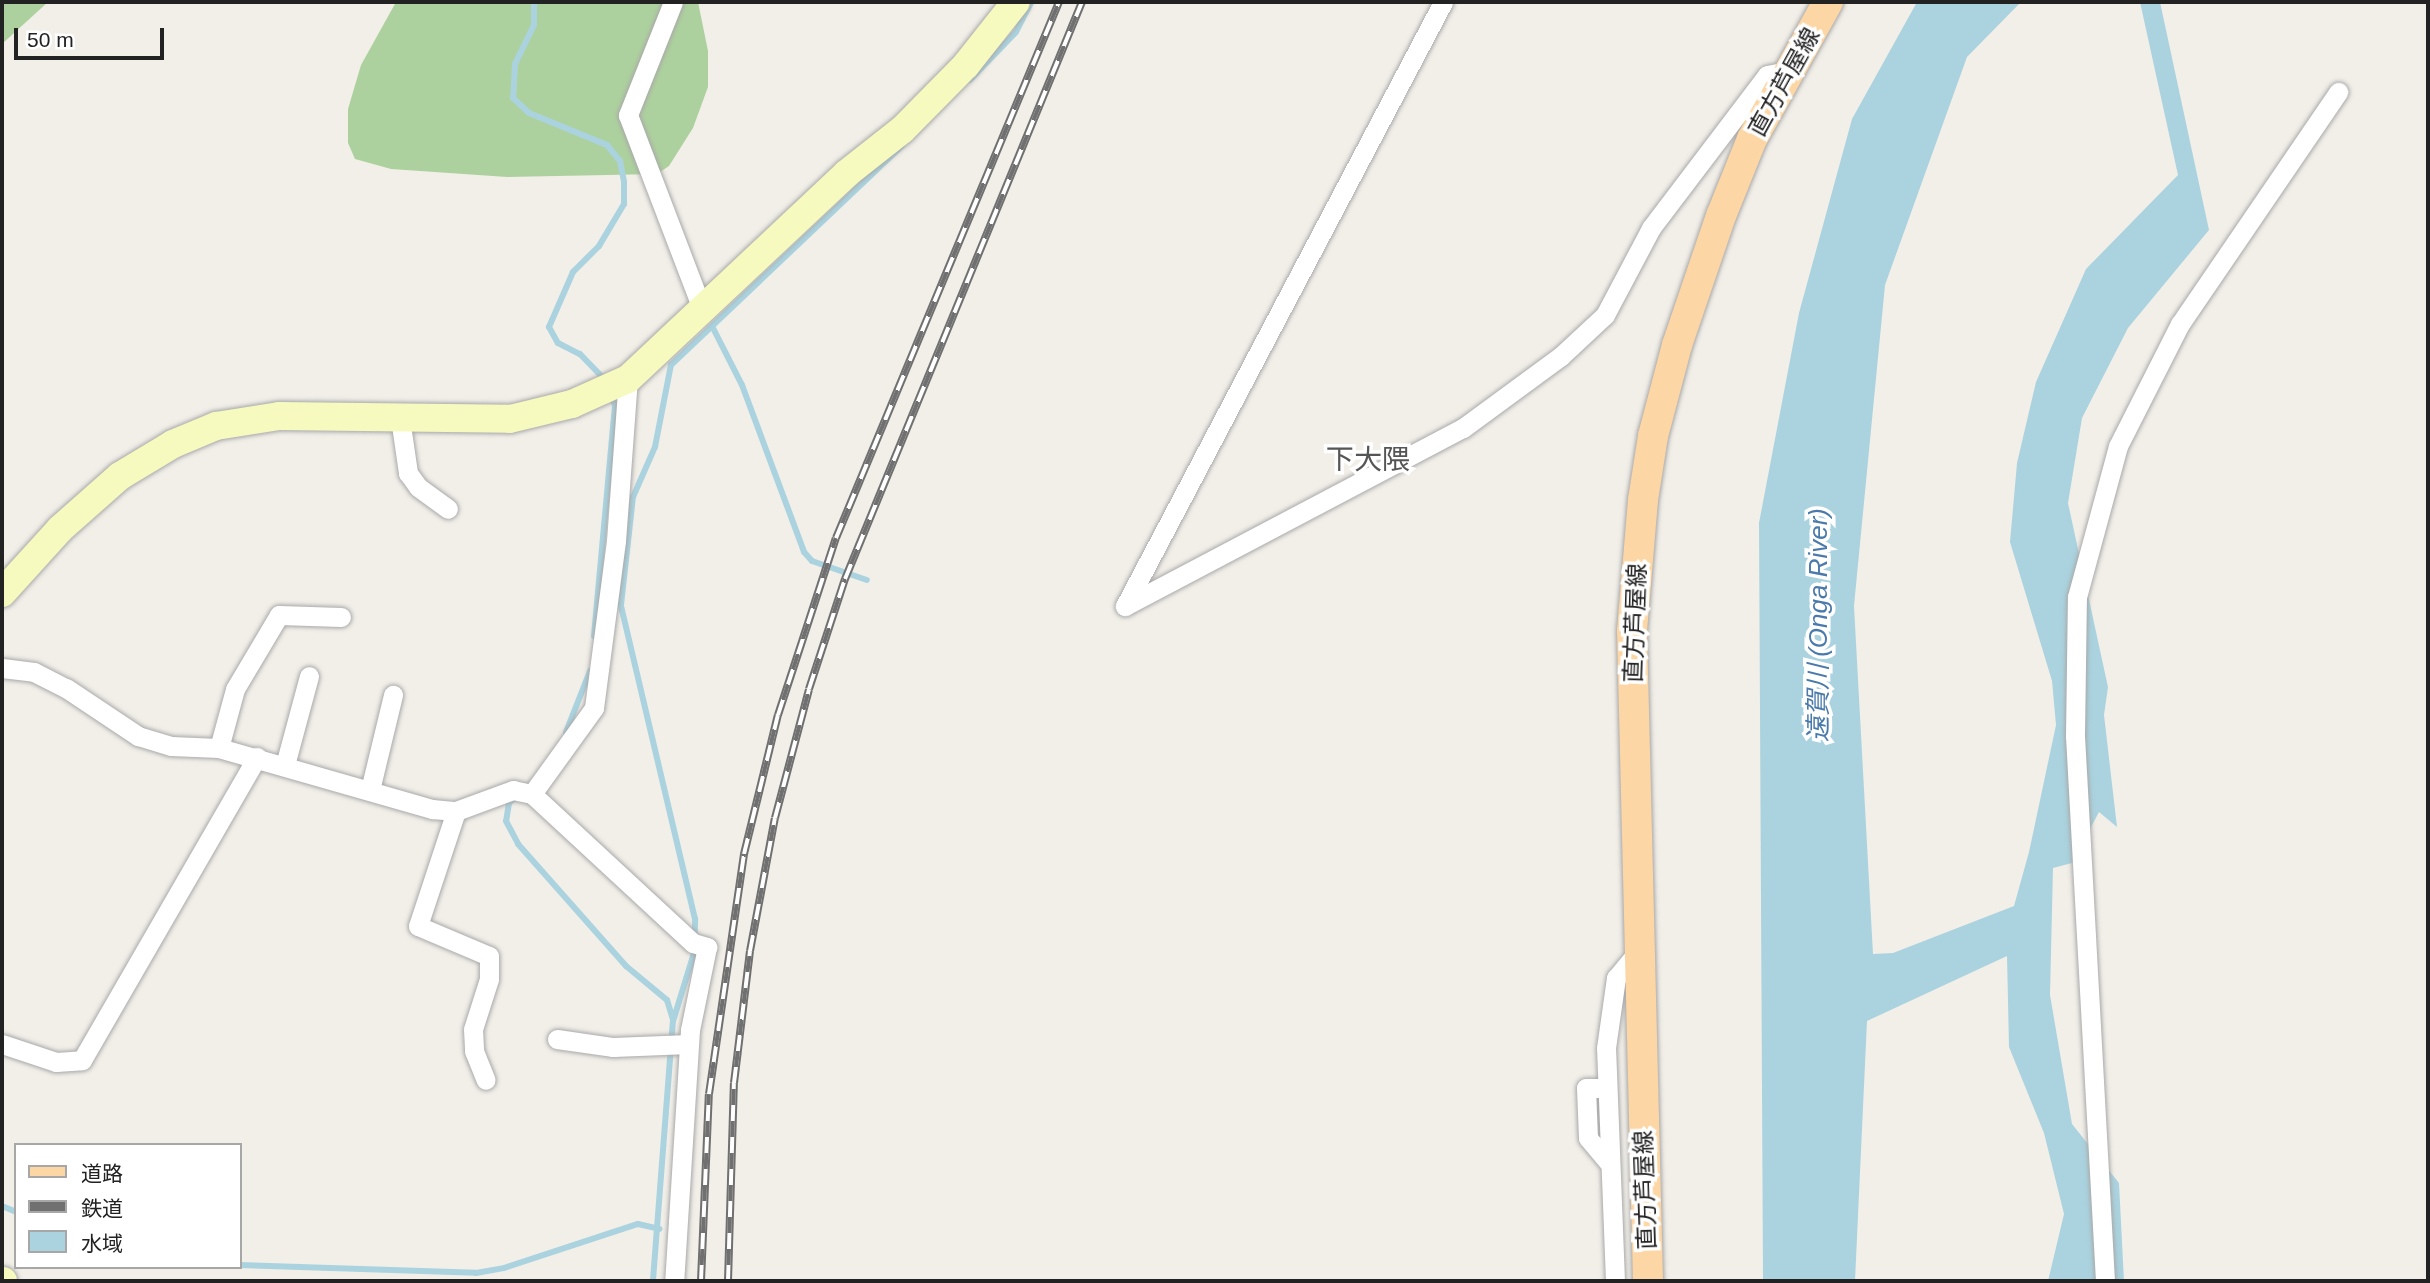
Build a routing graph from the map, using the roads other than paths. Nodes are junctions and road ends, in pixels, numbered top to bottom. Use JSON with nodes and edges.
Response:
{"nodes":[{"id":1,"x":673,"y":2,"type":"edge"},
{"id":2,"x":1016,"y":2,"type":"edge"},
{"id":3,"x":1443,"y":2,"type":"edge"},
{"id":4,"x":1828,"y":2,"type":"edge"},
{"id":5,"x":1788,"y":71,"type":"junction"},
{"id":6,"x":2338,"y":92,"type":"dead end"},
{"id":7,"x":703,"y":311,"type":"junction"},
{"id":8,"x":628,"y":379,"type":"junction"},
{"id":9,"x":400,"y":418,"type":"junction"},
{"id":10,"x":448,"y":509,"type":"dead end"},
{"id":11,"x":2,"y":593,"type":"edge"},
{"id":12,"x":341,"y":617,"type":"dead end"},
{"id":13,"x":2,"y":668,"type":"edge"},
{"id":14,"x":309,"y":676,"type":"dead end"},
{"id":15,"x":393,"y":695,"type":"dead end"},
{"id":16,"x":219,"y":748,"type":"junction"},
{"id":17,"x":257,"y":757,"type":"junction"},
{"id":18,"x":285,"y":765,"type":"junction"},
{"id":19,"x":370,"y":790,"type":"junction"},
{"id":20,"x":532,"y":794,"type":"junction"},
{"id":21,"x":456,"y":811,"type":"junction"},
{"id":22,"x":1637,"y":953,"type":"junction"},
{"id":23,"x":557,"y":1039,"type":"dead end"},
{"id":24,"x":2,"y":1044,"type":"edge"},
{"id":25,"x":689,"y":1044,"type":"junction"},
{"id":26,"x":486,"y":1080,"type":"dead end"},
{"id":27,"x":1613,"y":1278,"type":"edge"},
{"id":28,"x":674,"y":1281,"type":"edge"},
{"id":29,"x":1648,"y":1281,"type":"edge"},
{"id":30,"x":2105,"y":1281,"type":"edge"}],
"edges":[{"from":1,"to":7,"type":"street"},
{"from":2,"to":7,"type":"street"},
{"from":3,"to":5,"type":"street"},
{"from":4,"to":5,"type":"main road","name":"直方芦屋線"},
{"from":5,"to":22,"type":"main road","name":"直方芦屋線"},
{"from":6,"to":30,"type":"street"},
{"from":7,"to":8,"type":"street"},
{"from":8,"to":9,"type":"street"},
{"from":8,"to":20,"type":"street"},
{"from":9,"to":10,"type":"street"},
{"from":9,"to":11,"type":"street"},
{"from":12,"to":16,"type":"street"},
{"from":13,"to":16,"type":"street"},
{"from":14,"to":18,"type":"street"},
{"from":15,"to":19,"type":"street"},
{"from":16,"to":17,"type":"street"},
{"from":17,"to":18,"type":"street"},
{"from":17,"to":24,"type":"street"},
{"from":18,"to":19,"type":"street"},
{"from":19,"to":21,"type":"street"},
{"from":20,"to":21,"type":"street"},
{"from":20,"to":25,"type":"street"},
{"from":21,"to":26,"type":"street"},
{"from":22,"to":27,"type":"street"},
{"from":22,"to":29,"type":"main road","name":"直方芦屋線"},
{"from":23,"to":25,"type":"street"},
{"from":25,"to":28,"type":"street"}]}
